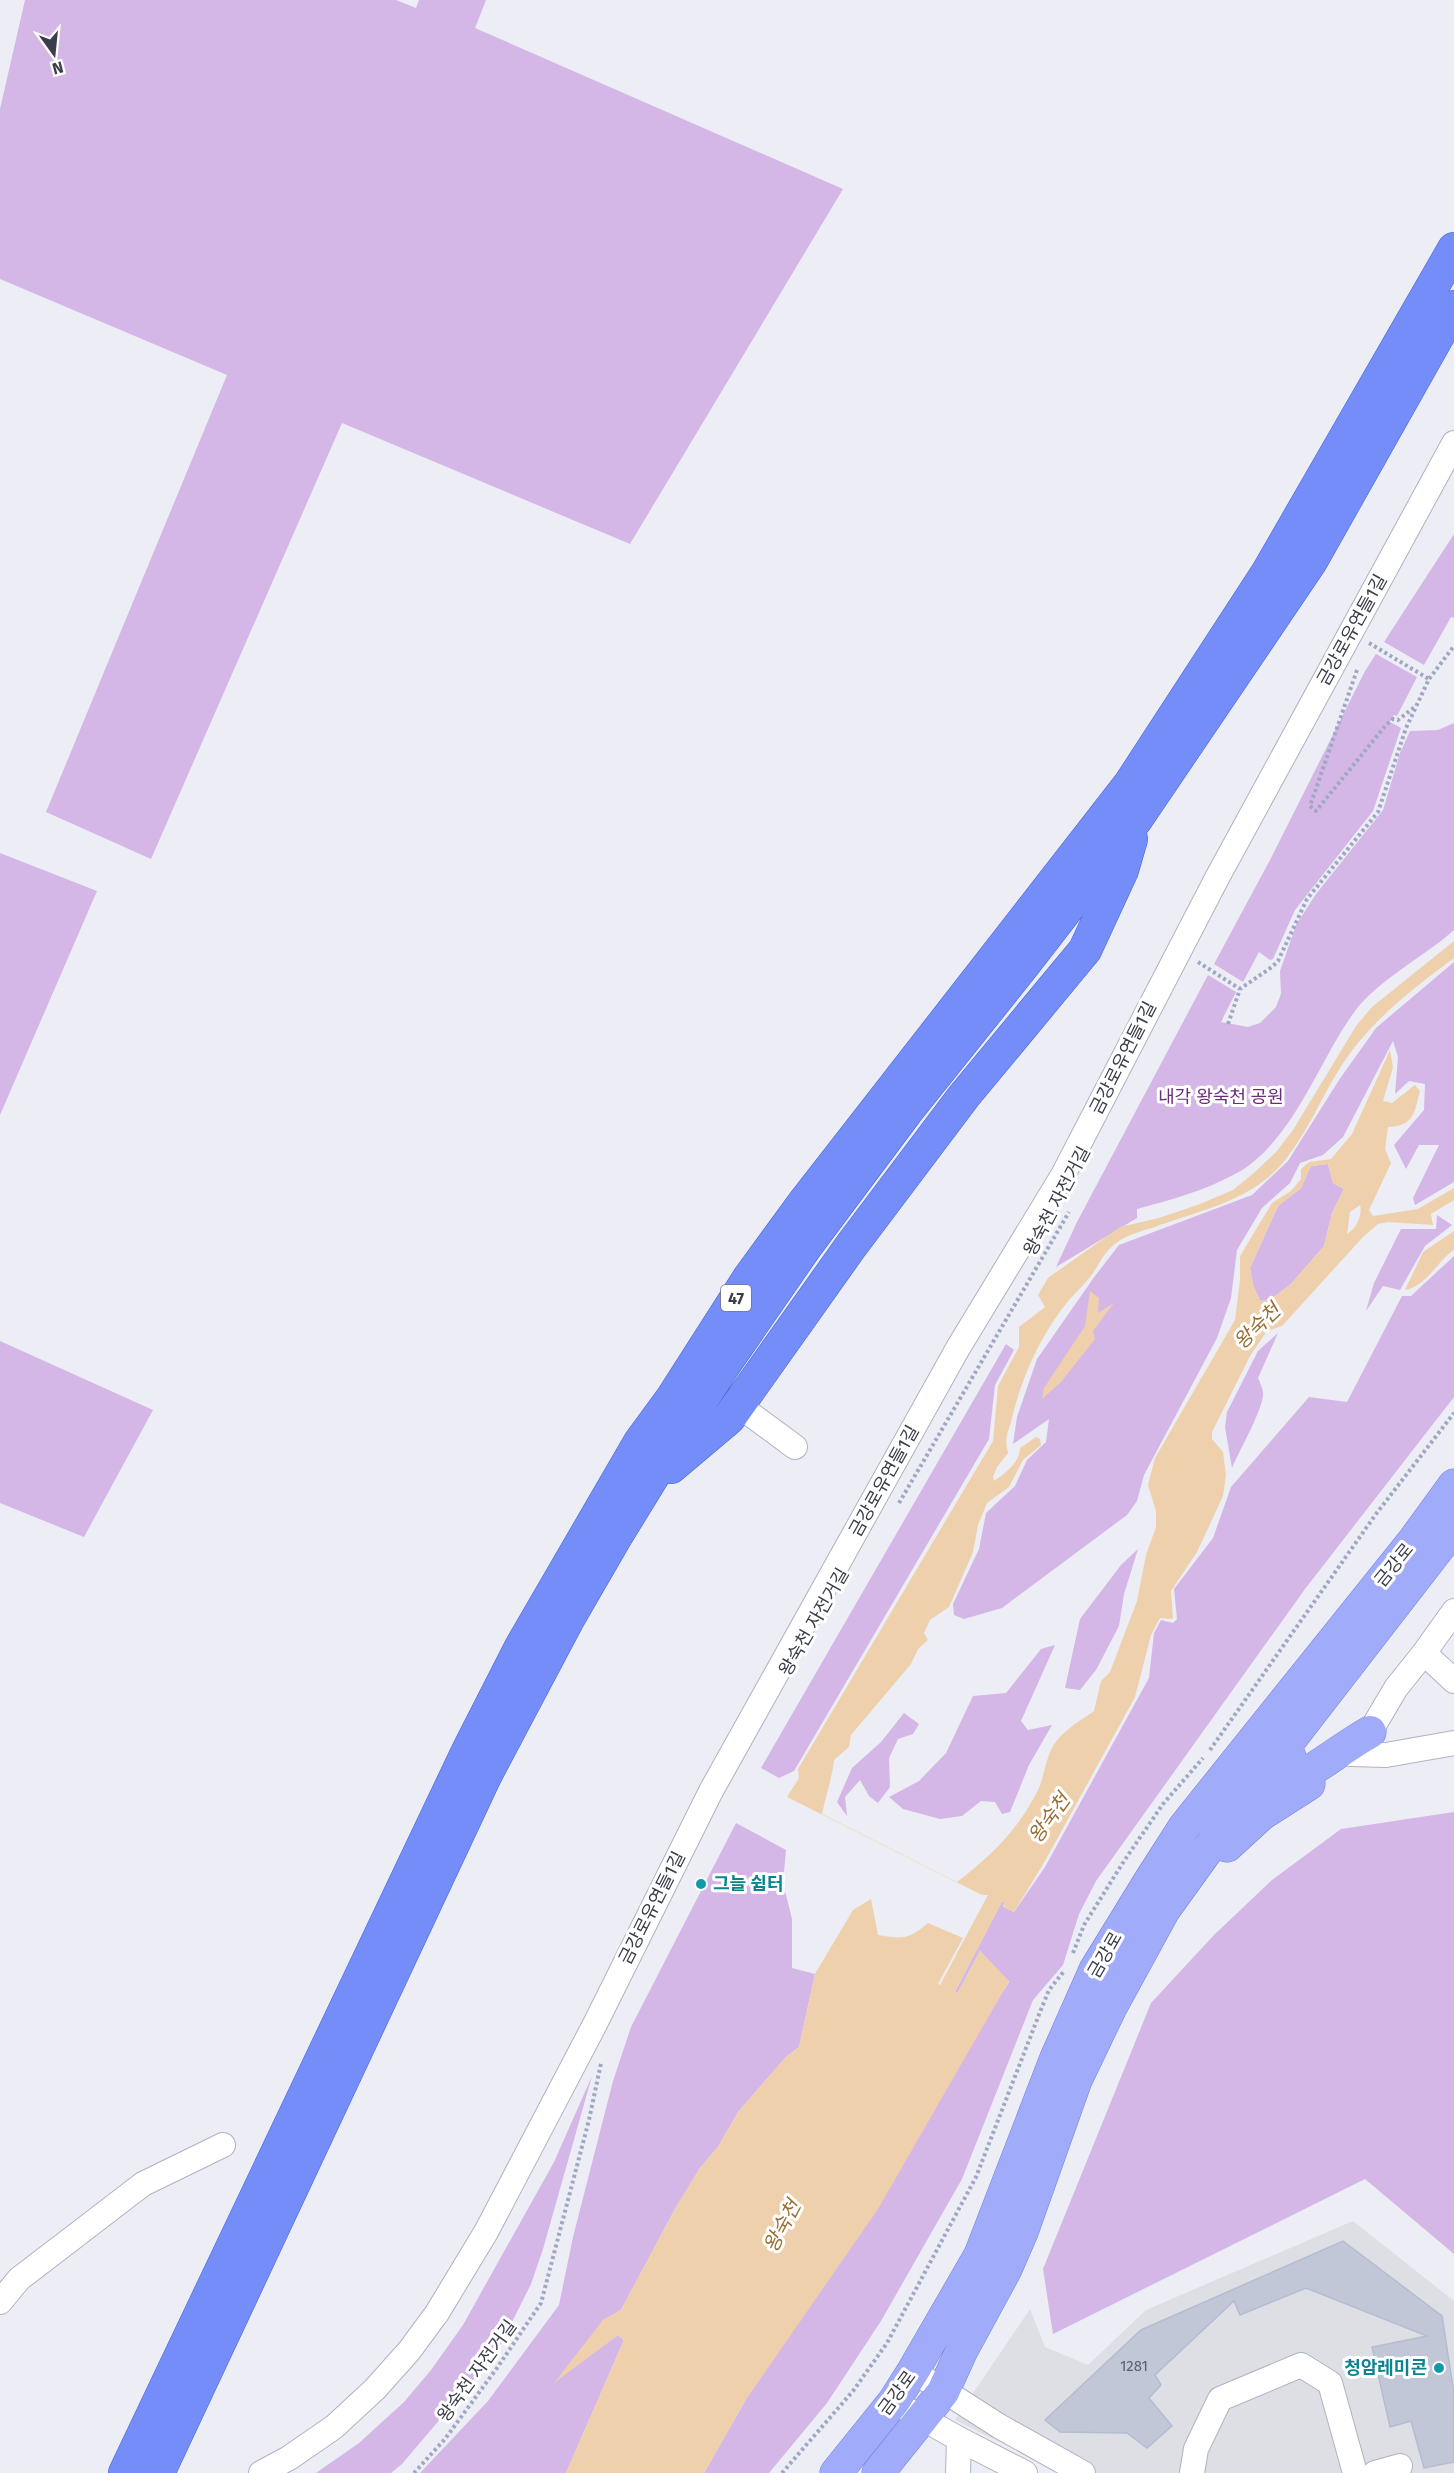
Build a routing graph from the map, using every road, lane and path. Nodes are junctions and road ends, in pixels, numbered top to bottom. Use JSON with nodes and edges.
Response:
{"nodes":[{"id":1,"x":1454,"y":249,"type":"edge"},
{"id":2,"x":1454,"y":307,"type":"edge"},
{"id":3,"x":1454,"y":443,"type":"edge"},
{"id":4,"x":1368,"y":642,"type":"dead end"},
{"id":5,"x":1454,"y":646,"type":"edge"},
{"id":6,"x":1429,"y":679,"type":"junction"},
{"id":7,"x":1353,"y":684,"type":"dead end"},
{"id":8,"x":1419,"y":704,"type":"junction"},
{"id":9,"x":1137,"y":818,"type":"junction"},
{"id":10,"x":1195,"y":961,"type":"dead end"},
{"id":11,"x":1240,"y":989,"type":"junction"},
{"id":12,"x":1228,"y":1024,"type":"dead end"},
{"id":13,"x":1072,"y":1206,"type":"dead end"},
{"id":14,"x":738,"y":1405,"type":"junction"},
{"id":15,"x":795,"y":1447,"type":"dead end"},
{"id":16,"x":1454,"y":1485,"type":"edge"},
{"id":17,"x":643,"y":1493,"type":"junction"},
{"id":18,"x":898,"y":1505,"type":"dead end"},
{"id":19,"x":1454,"y":1528,"type":"edge"},
{"id":20,"x":1454,"y":1538,"type":"edge"},
{"id":21,"x":1454,"y":1611,"type":"edge"},
{"id":22,"x":1424,"y":1653,"type":"junction"},
{"id":23,"x":1454,"y":1681,"type":"edge"},
{"id":24,"x":1361,"y":1743,"type":"junction"},
{"id":25,"x":1454,"y":1743,"type":"edge"},
{"id":26,"x":1111,"y":2007,"type":"junction"},
{"id":27,"x":603,"y":2056,"type":"dead end"},
{"id":28,"x":223,"y":2145,"type":"dead end"},
{"id":29,"x":0,"y":2302,"type":"edge"},
{"id":30,"x":913,"y":2372,"type":"junction"},
{"id":31,"x":943,"y":2391,"type":"junction"},
{"id":32,"x":894,"y":2401,"type":"junction"},
{"id":33,"x":922,"y":2418,"type":"junction"},
{"id":34,"x":161,"y":2432,"type":"junction"},
{"id":35,"x":959,"y":2439,"type":"junction"},
{"id":36,"x":1400,"y":2466,"type":"dead end"},
{"id":37,"x":125,"y":2473,"type":"edge"},
{"id":38,"x":158,"y":2473,"type":"edge"},
{"id":39,"x":261,"y":2473,"type":"edge"},
{"id":40,"x":414,"y":2473,"type":"edge"},
{"id":41,"x":836,"y":2473,"type":"edge"},
{"id":42,"x":878,"y":2473,"type":"edge"},
{"id":43,"x":958,"y":2473,"type":"edge"},
{"id":44,"x":1025,"y":2473,"type":"edge"},
{"id":45,"x":1083,"y":2473,"type":"edge"},
{"id":46,"x":1192,"y":2473,"type":"edge"},
{"id":47,"x":1355,"y":2473,"type":"edge"},
{"id":48,"x":1376,"y":2473,"type":"edge"}],
"edges":[{"from":1,"to":34,"type":"highway","number":"47"},
{"from":2,"to":9,"type":"highway","number":"47"},
{"from":3,"to":39,"type":"street","name":"금강로유연들1길"},
{"from":4,"to":6,"type":"path"},
{"from":5,"to":6,"type":"path"},
{"from":6,"to":8,"type":"path"},
{"from":7,"to":8,"type":"path"},
{"from":8,"to":11,"type":"path"},
{"from":9,"to":14,"type":"highway"},
{"from":9,"to":17,"type":"highway","number":"47"},
{"from":10,"to":11,"type":"path"},
{"from":11,"to":12,"type":"path"},
{"from":13,"to":18,"type":"path","name":"왕숙천 자전거길"},
{"from":14,"to":15,"type":"street"},
{"from":14,"to":17,"type":"highway"},
{"from":16,"to":30,"type":"main road","name":"금강로"},
{"from":17,"to":34,"type":"highway","number":"47"},
{"from":19,"to":26,"type":"main road","name":"금강로"},
{"from":20,"to":24,"type":"main road"},
{"from":21,"to":22,"type":"street"},
{"from":22,"to":23,"type":"street"},
{"from":22,"to":24,"type":"street"},
{"from":24,"to":25,"type":"street"},
{"from":24,"to":26,"type":"main road"},
{"from":26,"to":31,"type":"main road","name":"금강로"},
{"from":27,"to":40,"type":"path","name":"왕숙천 자전거길"},
{"from":28,"to":29,"type":"street"},
{"from":30,"to":31,"type":"street"},
{"from":30,"to":32,"type":"main road","name":"금강로"},
{"from":31,"to":33,"type":"main road","name":"금강로"},
{"from":31,"to":45,"type":"street"},
{"from":32,"to":33,"type":"street"},
{"from":32,"to":41,"type":"main road","name":"금강로"},
{"from":33,"to":35,"type":"street"},
{"from":33,"to":42,"type":"main road","name":"금강로"},
{"from":34,"to":37,"type":"highway","number":"47"},
{"from":34,"to":38,"type":"highway","number":"47"},
{"from":35,"to":43,"type":"street"},
{"from":35,"to":44,"type":"street"},
{"from":36,"to":48,"type":"street"},
{"from":46,"to":47,"type":"street"}]}
